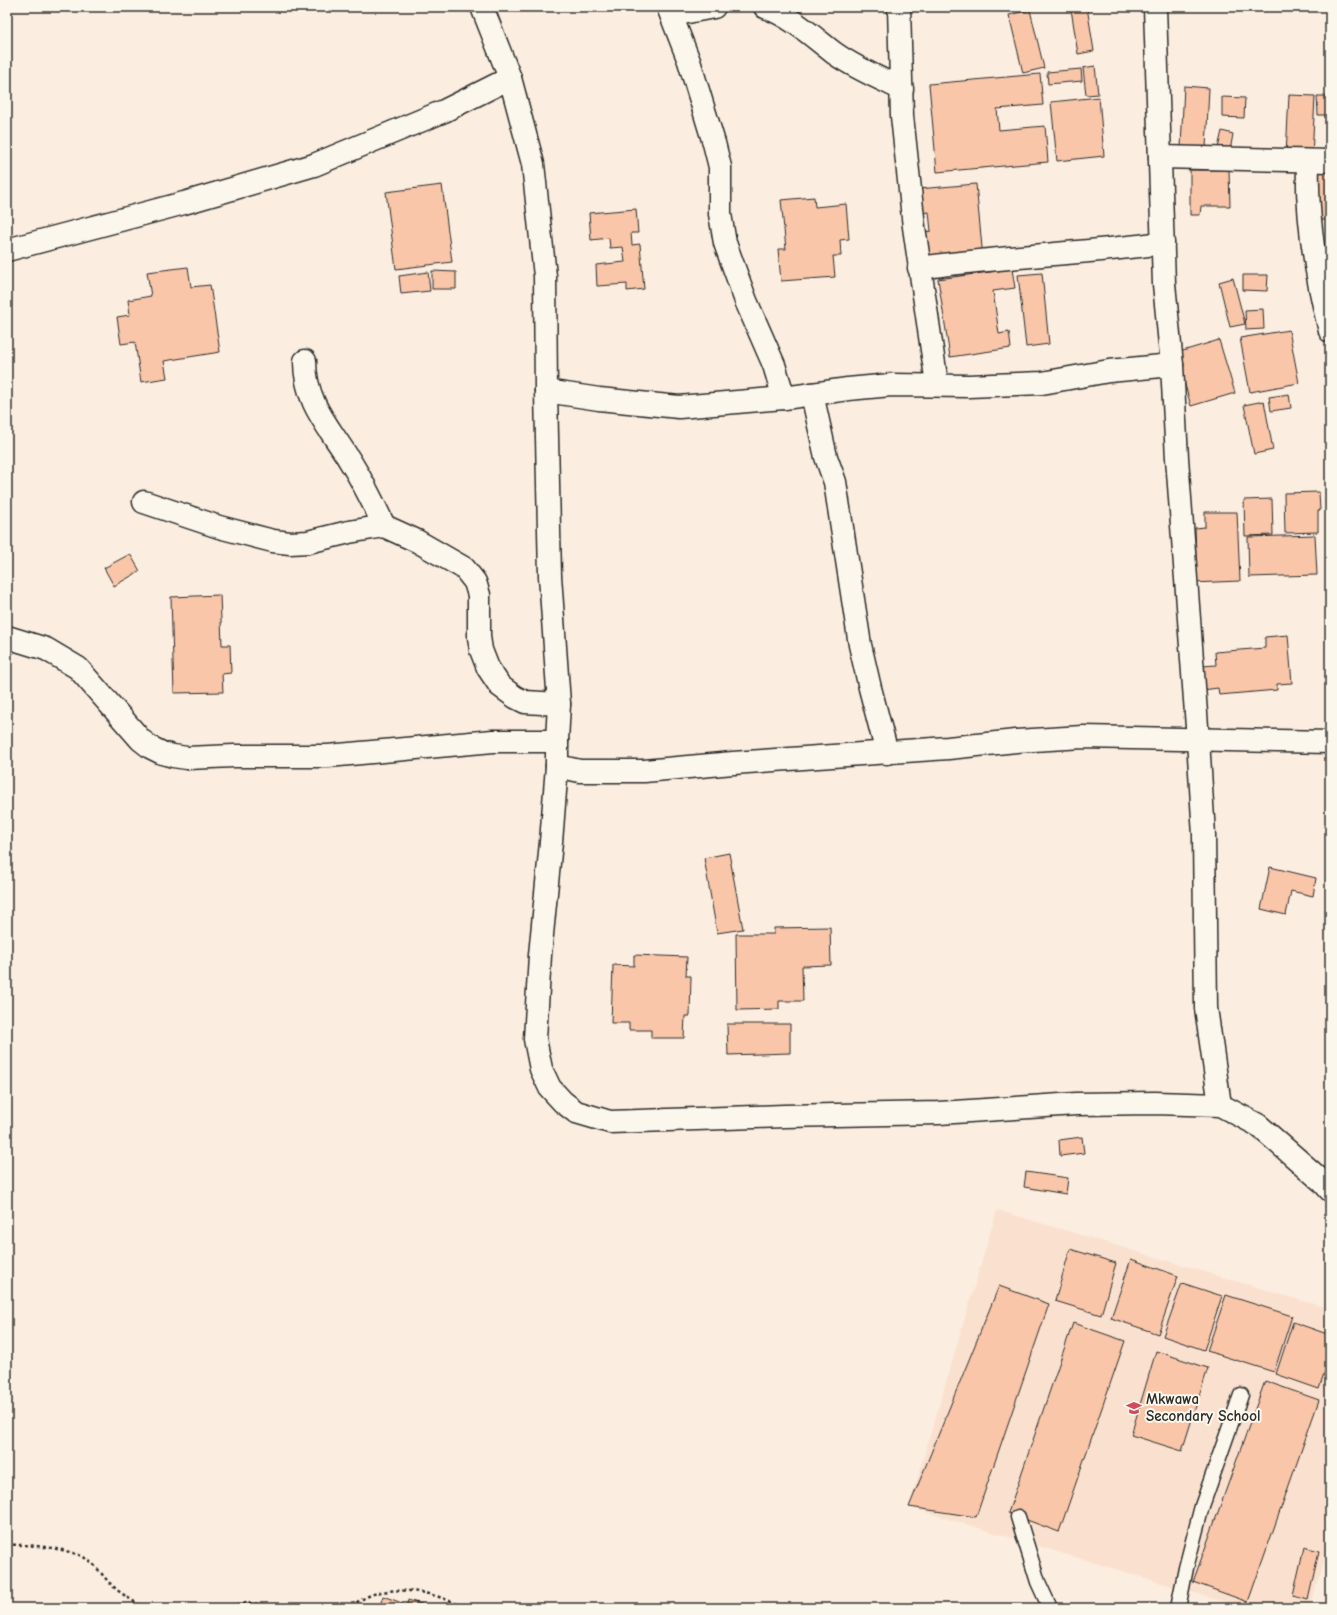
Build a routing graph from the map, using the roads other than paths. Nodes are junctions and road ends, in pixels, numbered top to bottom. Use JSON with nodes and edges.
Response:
{"nodes":[{"id":1,"x":482,"y":7,"type":"edge"},
{"id":2,"x":714,"y":7,"type":"edge"},
{"id":3,"x":765,"y":7,"type":"edge"},
{"id":4,"x":899,"y":7,"type":"edge"},
{"id":5,"x":1155,"y":7,"type":"edge"},
{"id":6,"x":670,"y":11,"type":"edge"},
{"id":7,"x":510,"y":78,"type":"junction"},
{"id":8,"x":902,"y":89,"type":"junction"},
{"id":9,"x":1160,"y":157,"type":"junction"},
{"id":10,"x":1308,"y":161,"type":"junction"},
{"id":11,"x":1330,"y":161,"type":"edge"},
{"id":12,"x":1162,"y":243,"type":"junction"},
{"id":13,"x":7,"y":250,"type":"edge"},
{"id":14,"x":919,"y":268,"type":"junction"},
{"id":15,"x":1330,"y":330,"type":"edge"},
{"id":16,"x":305,"y":361,"type":"dead end"},
{"id":17,"x":1172,"y":365,"type":"junction"},
{"id":18,"x":937,"y":384,"type":"junction"},
{"id":19,"x":546,"y":391,"type":"junction"},
{"id":20,"x":812,"y":394,"type":"junction"},
{"id":21,"x":784,"y":398,"type":"junction"},
{"id":22,"x":144,"y":502,"type":"dead end"},
{"id":23,"x":384,"y":526,"type":"junction"},
{"id":24,"x":7,"y":637,"type":"edge"},
{"id":25,"x":559,"y":704,"type":"junction"},
{"id":26,"x":1198,"y":740,"type":"junction"},
{"id":27,"x":557,"y":741,"type":"junction"},
{"id":28,"x":1330,"y":742,"type":"edge"},
{"id":29,"x":887,"y":753,"type":"junction"},
{"id":30,"x":557,"y":766,"type":"junction"},
{"id":31,"x":1220,"y":1106,"type":"junction"},
{"id":32,"x":1330,"y":1190,"type":"edge"},
{"id":33,"x":1241,"y":1395,"type":"dead end"},
{"id":34,"x":1018,"y":1517,"type":"dead end"},
{"id":35,"x":1050,"y":1608,"type":"edge"},
{"id":36,"x":1178,"y":1608,"type":"edge"}],
"edges":[{"from":1,"to":7,"type":"street"},
{"from":2,"to":6,"type":"street"},
{"from":3,"to":8,"type":"street"},
{"from":4,"to":8,"type":"street"},
{"from":5,"to":9,"type":"street"},
{"from":6,"to":21,"type":"street"},
{"from":7,"to":13,"type":"street"},
{"from":7,"to":19,"type":"street"},
{"from":8,"to":14,"type":"street"},
{"from":9,"to":10,"type":"street"},
{"from":9,"to":12,"type":"street"},
{"from":10,"to":11,"type":"street"},
{"from":10,"to":15,"type":"street"},
{"from":12,"to":14,"type":"street"},
{"from":12,"to":17,"type":"street"},
{"from":14,"to":18,"type":"street"},
{"from":16,"to":23,"type":"street"},
{"from":17,"to":18,"type":"street"},
{"from":17,"to":26,"type":"street"},
{"from":18,"to":20,"type":"street"},
{"from":19,"to":21,"type":"street"},
{"from":19,"to":25,"type":"street"},
{"from":20,"to":21,"type":"street"},
{"from":20,"to":29,"type":"street"},
{"from":22,"to":23,"type":"street"},
{"from":23,"to":25,"type":"street"},
{"from":24,"to":27,"type":"street"},
{"from":25,"to":27,"type":"street"},
{"from":26,"to":28,"type":"street"},
{"from":26,"to":29,"type":"street"},
{"from":26,"to":31,"type":"street"},
{"from":27,"to":30,"type":"street"},
{"from":29,"to":30,"type":"street"},
{"from":30,"to":31,"type":"street"},
{"from":31,"to":32,"type":"street"},
{"from":33,"to":36,"type":"lane"},
{"from":34,"to":35,"type":"lane"}]}
